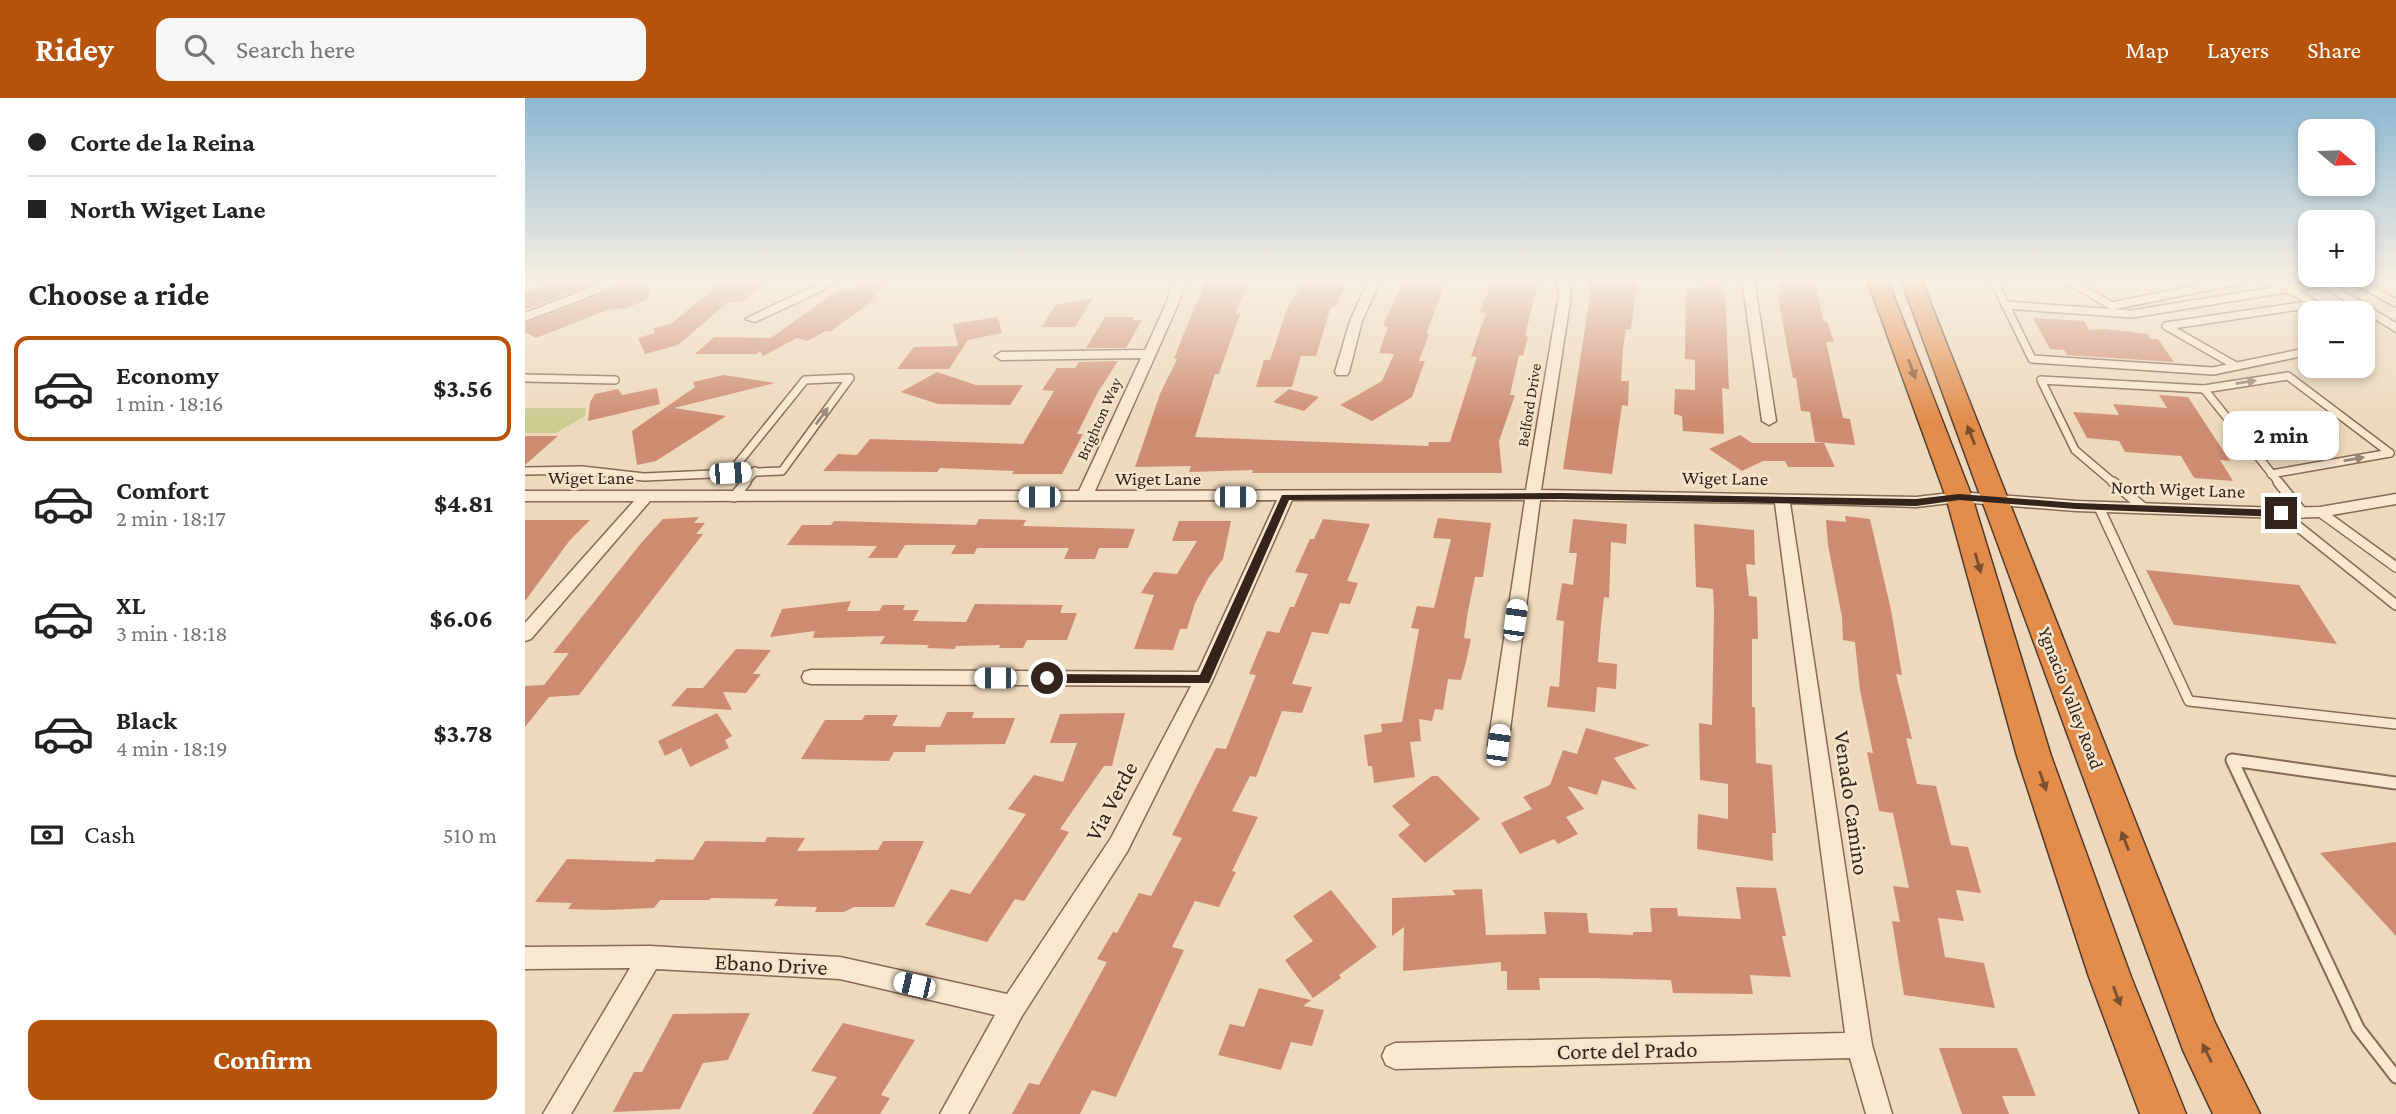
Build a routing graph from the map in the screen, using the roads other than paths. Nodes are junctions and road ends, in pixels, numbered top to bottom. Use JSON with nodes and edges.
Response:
{"nodes":[{"id":1,"x":1161,"y":326,"type":"edge"},
{"id":2,"x":1355,"y":326,"type":"edge"},
{"id":3,"x":1560,"y":326,"type":"edge"},
{"id":4,"x":1755,"y":326,"type":"edge"},
{"id":5,"x":1895,"y":326,"type":"edge"},
{"id":6,"x":1929,"y":326,"type":"edge"},
{"id":7,"x":2016,"y":326,"type":"edge"},
{"id":8,"x":2168,"y":326,"type":"edge"},
{"id":9,"x":2298,"y":353,"type":"edge"},
{"id":10,"x":1147,"y":354,"type":"junction"},
{"id":11,"x":1001,"y":356,"type":"dead end"},
{"id":12,"x":2236,"y":366,"type":"junction"},
{"id":13,"x":1342,"y":372,"type":"dead end"},
{"id":14,"x":525,"y":378,"type":"edge"},
{"id":15,"x":615,"y":380,"type":"dead end"},
{"id":16,"x":2204,"y":389,"type":"junction"},
{"id":17,"x":1769,"y":421,"type":"dead end"},
{"id":18,"x":525,"y":471,"type":"edge"},
{"id":19,"x":755,"y":471,"type":"junction"},
{"id":20,"x":730,"y":473,"type":"junction"},
{"id":21,"x":2271,"y":474,"type":"junction"},
{"id":22,"x":1533,"y":495,"type":"junction"},
{"id":23,"x":525,"y":496,"type":"edge"},
{"id":24,"x":646,"y":496,"type":"junction"},
{"id":25,"x":734,"y":497,"type":"junction"},
{"id":26,"x":1084,"y":497,"type":"junction"},
{"id":27,"x":1286,"y":497,"type":"junction"},
{"id":28,"x":1959,"y":497,"type":"junction"},
{"id":29,"x":1782,"y":498,"type":"junction"},
{"id":30,"x":1996,"y":499,"type":"junction"},
{"id":31,"x":2396,"y":499,"type":"edge"},
{"id":32,"x":2099,"y":507,"type":"junction"},
{"id":33,"x":2145,"y":509,"type":"junction"},
{"id":34,"x":2311,"y":512,"type":"junction"},
{"id":35,"x":2281,"y":513,"type":"junction"},
{"id":36,"x":2396,"y":567,"type":"edge"},
{"id":37,"x":2396,"y":605,"type":"edge"},
{"id":38,"x":525,"y":635,"type":"edge"},
{"id":39,"x":811,"y":677,"type":"dead end"},
{"id":40,"x":1204,"y":679,"type":"junction"},
{"id":41,"x":2396,"y":724,"type":"edge"},
{"id":42,"x":1498,"y":745,"type":"dead end"},
{"id":43,"x":2396,"y":783,"type":"edge"},
{"id":44,"x":650,"y":957,"type":"junction"},
{"id":45,"x":525,"y":958,"type":"edge"},
{"id":46,"x":1013,"y":1007,"type":"junction"},
{"id":47,"x":1859,"y":1045,"type":"junction"},
{"id":48,"x":1395,"y":1056,"type":"dead end"},
{"id":49,"x":2396,"y":1076,"type":"edge"},
{"id":50,"x":556,"y":1114,"type":"edge"},
{"id":51,"x":953,"y":1114,"type":"edge"},
{"id":52,"x":1879,"y":1114,"type":"edge"},
{"id":53,"x":2163,"y":1114,"type":"edge"},
{"id":54,"x":2237,"y":1114,"type":"edge"}],
"edges":[{"from":1,"to":10,"type":"street","name":"Brighton Way"},
{"from":2,"to":13,"type":"street"},
{"from":3,"to":22,"type":"street","name":"Belford Drive"},
{"from":4,"to":17,"type":"street"},
{"from":5,"to":28,"type":"highway","one_way":true},
{"from":30,"to":6,"type":"highway","name":"Ygnacio Valley Road","one_way":true},
{"from":7,"to":12,"type":"lane"},
{"from":8,"to":12,"type":"lane"},
{"from":9,"to":12,"type":"lane"},
{"from":10,"to":11,"type":"street"},
{"from":10,"to":26,"type":"street","name":"Brighton Way"},
{"from":14,"to":15,"type":"lane"},
{"from":16,"to":21,"type":"lane"},
{"from":16,"to":21,"type":"lane"},
{"from":16,"to":33,"type":"lane"},
{"from":18,"to":20,"type":"lane"},
{"from":19,"to":20,"type":"lane"},
{"from":19,"to":20,"type":"lane","one_way":true},
{"from":19,"to":25,"type":"lane"},
{"from":21,"to":34,"type":"lane"},
{"from":22,"to":27,"type":"street","name":"Wiget Lane"},
{"from":22,"to":29,"type":"street","name":"Wiget Lane"},
{"from":22,"to":42,"type":"street","name":"Belford Drive"},
{"from":23,"to":24,"type":"street","name":"Wiget Lane"},
{"from":24,"to":25,"type":"street","name":"Wiget Lane"},
{"from":24,"to":38,"type":"street"},
{"from":25,"to":26,"type":"street","name":"Wiget Lane"},
{"from":26,"to":27,"type":"street","name":"Wiget Lane"},
{"from":27,"to":40,"type":"street","name":"Via Verde"},
{"from":28,"to":29,"type":"street","name":"Wiget Lane"},
{"from":28,"to":30,"type":"street","name":"North Wiget Lane"},
{"from":28,"to":53,"type":"highway","one_way":true},
{"from":29,"to":47,"type":"street","name":"Venado Camino"},
{"from":30,"to":32,"type":"street","name":"North Wiget Lane"},
{"from":54,"to":30,"type":"highway","name":"Ygnacio Valley Road","one_way":true},
{"from":31,"to":34,"type":"street","name":"North Wiget Lane"},
{"from":32,"to":33,"type":"street","name":"North Wiget Lane"},
{"from":32,"to":41,"type":"lane"},
{"from":33,"to":35,"type":"street","name":"North Wiget Lane"},
{"from":34,"to":35,"type":"street","name":"North Wiget Lane"},
{"from":34,"to":36,"type":"lane"},
{"from":35,"to":37,"type":"lane"},
{"from":39,"to":40,"type":"street"},
{"from":40,"to":46,"type":"street","name":"Via Verde"},
{"from":43,"to":49,"type":"lane"},
{"from":44,"to":45,"type":"street","name":"Ebano Drive"},
{"from":44,"to":46,"type":"street","name":"Ebano Drive"},
{"from":44,"to":50,"type":"street"},
{"from":46,"to":51,"type":"street","name":"Via Verde"},
{"from":47,"to":48,"type":"street","name":"Corte del Prado"},
{"from":47,"to":52,"type":"street","name":"Venado Camino"}]}
